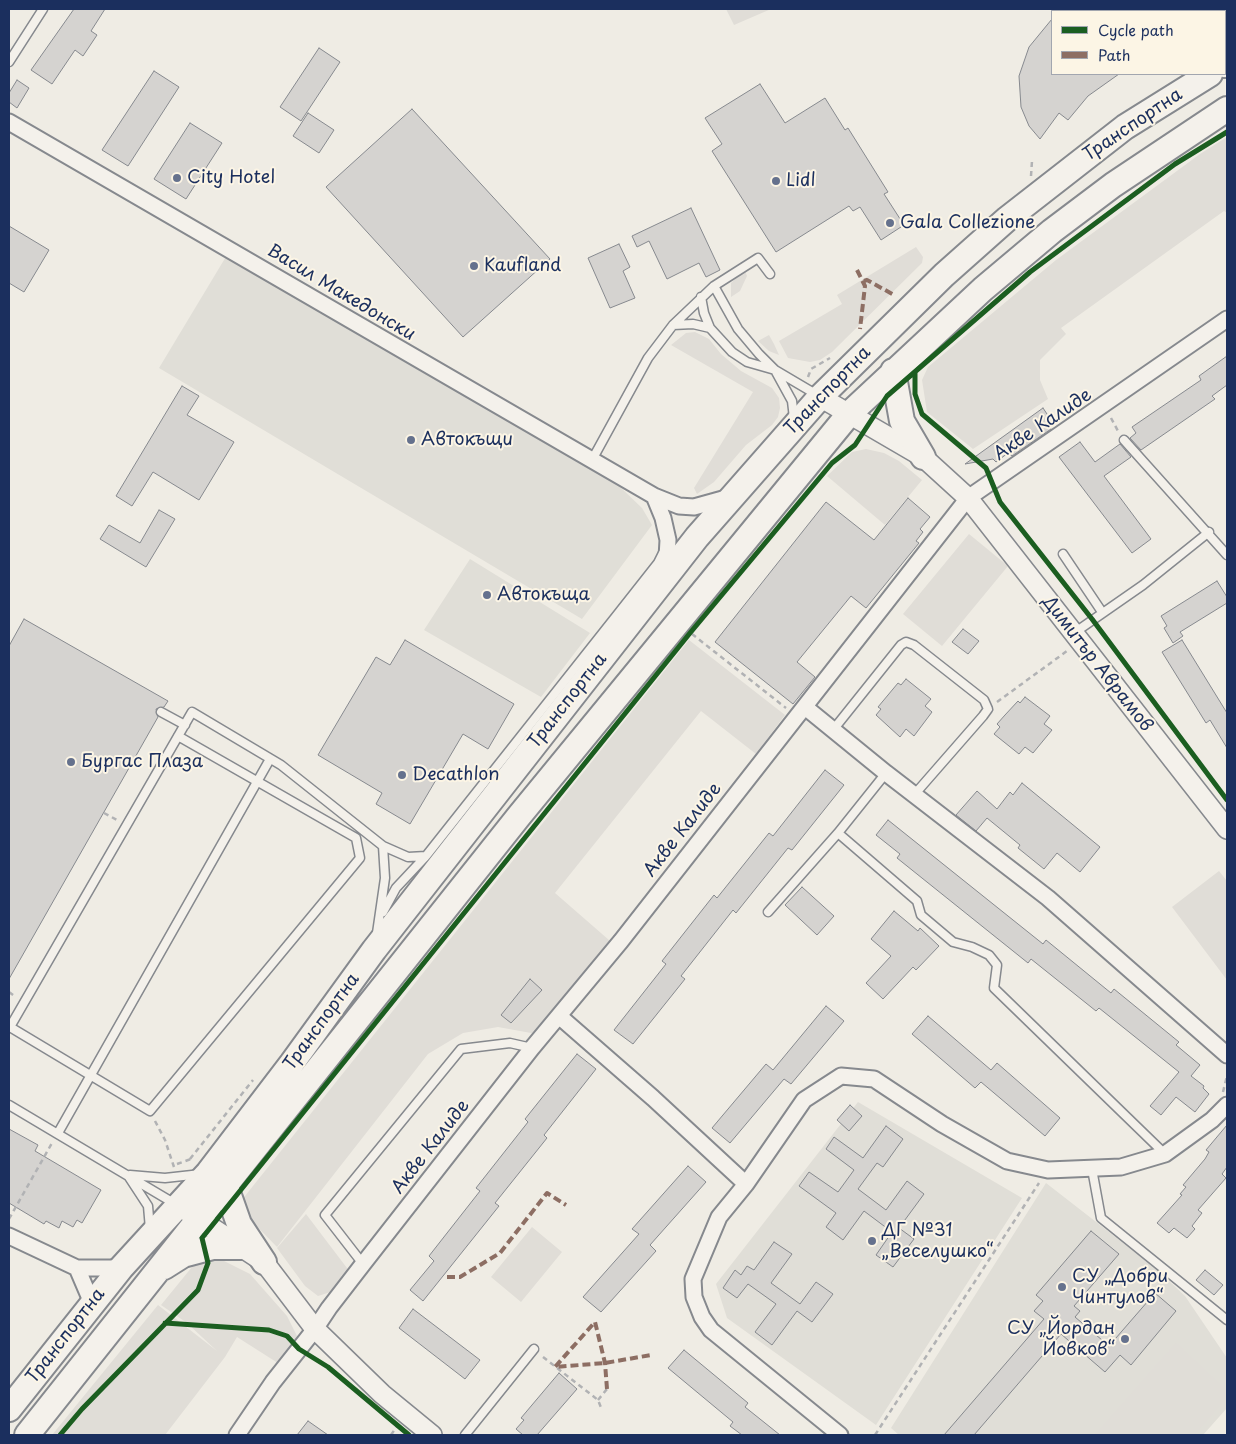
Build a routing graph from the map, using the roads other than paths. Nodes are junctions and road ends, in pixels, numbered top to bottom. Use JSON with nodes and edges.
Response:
{"nodes":[{"id":1,"x":43,"y":9,"type":"edge"},
{"id":2,"x":9,"y":62,"type":"edge"},
{"id":3,"x":1208,"y":75,"type":"edge"},
{"id":4,"x":1227,"y":109,"type":"edge"},
{"id":5,"x":9,"y":122,"type":"edge"},
{"id":6,"x":770,"y":274,"type":"dead end"},
{"id":7,"x":714,"y":286,"type":"junction"},
{"id":8,"x":701,"y":296,"type":"junction"},
{"id":9,"x":1227,"y":319,"type":"edge"},
{"id":10,"x":673,"y":325,"type":"junction"},
{"id":11,"x":710,"y":328,"type":"junction"},
{"id":12,"x":775,"y":370,"type":"junction"},
{"id":13,"x":893,"y":371,"type":"junction"},
{"id":14,"x":820,"y":397,"type":"junction"},
{"id":15,"x":849,"y":414,"type":"junction"},
{"id":16,"x":794,"y":425,"type":"junction"},
{"id":17,"x":1124,"y":440,"type":"road end"},
{"id":18,"x":923,"y":457,"type":"junction"},
{"id":19,"x":592,"y":460,"type":"junction"},
{"id":20,"x":654,"y":496,"type":"junction"},
{"id":21,"x":730,"y":497,"type":"junction"},
{"id":22,"x":968,"y":498,"type":"junction"},
{"id":23,"x":1209,"y":532,"type":"junction"},
{"id":24,"x":668,"y":540,"type":"junction"},
{"id":25,"x":1063,"y":554,"type":"dead end"},
{"id":26,"x":1227,"y":555,"type":"edge"},
{"id":27,"x":666,"y":577,"type":"junction"},
{"id":28,"x":641,"y":608,"type":"junction"},
{"id":29,"x":1102,"y":612,"type":"junction"},
{"id":30,"x":617,"y":615,"type":"junction"},
{"id":31,"x":1076,"y":638,"type":"junction"},
{"id":32,"x":161,"y":712,"type":"dead end"},
{"id":33,"x":801,"y":712,"type":"junction"},
{"id":34,"x":185,"y":725,"type":"junction"},
{"id":35,"x":833,"y":730,"type":"junction"},
{"id":36,"x":178,"y":736,"type":"junction"},
{"id":37,"x":270,"y":759,"type":"junction"},
{"id":38,"x":886,"y":773,"type":"junction"},
{"id":39,"x":257,"y":782,"type":"junction"},
{"id":40,"x":914,"y":795,"type":"junction"},
{"id":41,"x":1227,"y":829,"type":"edge"},
{"id":42,"x":838,"y":833,"type":"junction"},
{"id":43,"x":383,"y":846,"type":"junction"},
{"id":44,"x":426,"y":856,"type":"junction"},
{"id":45,"x":768,"y":912,"type":"dead end"},
{"id":46,"x":380,"y":917,"type":"junction"},
{"id":47,"x":374,"y":950,"type":"junction"},
{"id":48,"x":559,"y":1016,"type":"junction"},
{"id":49,"x":9,"y":1028,"type":"edge"},
{"id":50,"x":532,"y":1048,"type":"junction"},
{"id":51,"x":1227,"y":1055,"type":"edge"},
{"id":52,"x":91,"y":1076,"type":"junction"},
{"id":53,"x":9,"y":1105,"type":"edge"},
{"id":54,"x":1227,"y":1105,"type":"edge"},
{"id":55,"x":58,"y":1133,"type":"junction"},
{"id":56,"x":1165,"y":1154,"type":"junction"},
{"id":57,"x":1092,"y":1169,"type":"junction"},
{"id":58,"x":204,"y":1170,"type":"junction"},
{"id":59,"x":128,"y":1175,"type":"junction"},
{"id":60,"x":746,"y":1184,"type":"junction"},
{"id":61,"x":179,"y":1206,"type":"junction"},
{"id":62,"x":199,"y":1220,"type":"junction"},
{"id":63,"x":9,"y":1236,"type":"edge"},
{"id":64,"x":151,"y":1236,"type":"junction"},
{"id":65,"x":241,"y":1247,"type":"junction"},
{"id":66,"x":264,"y":1262,"type":"junction"},
{"id":67,"x":362,"y":1264,"type":"junction"},
{"id":68,"x":77,"y":1268,"type":"junction"},
{"id":69,"x":121,"y":1268,"type":"junction"},
{"id":70,"x":158,"y":1270,"type":"junction"},
{"id":71,"x":92,"y":1303,"type":"junction"},
{"id":72,"x":1227,"y":1320,"type":"edge"},
{"id":73,"x":316,"y":1329,"type":"junction"},
{"id":74,"x":534,"y":1350,"type":"road end"},
{"id":75,"x":9,"y":1409,"type":"edge"},
{"id":76,"x":27,"y":1435,"type":"edge"},
{"id":77,"x":237,"y":1435,"type":"edge"},
{"id":78,"x":432,"y":1435,"type":"edge"},
{"id":79,"x":466,"y":1435,"type":"edge"},
{"id":80,"x":840,"y":1435,"type":"edge"}],
"edges":[{"from":1,"to":2,"type":"lane"},
{"from":3,"to":14,"type":"main road","name":"Транспортна"},
{"from":4,"to":13,"type":"main road","name":"Транспортна"},
{"from":5,"to":19,"type":"street","name":"Васил Македонски"},
{"from":6,"to":7,"type":"lane"},
{"from":7,"to":8,"type":"lane"},
{"from":7,"to":12,"type":"lane"},
{"from":8,"to":10,"type":"lane"},
{"from":8,"to":11,"type":"lane"},
{"from":9,"to":22,"type":"street","name":"Акве Калиде"},
{"from":10,"to":11,"type":"lane"},
{"from":10,"to":19,"type":"lane"},
{"from":11,"to":12,"type":"lane"},
{"from":12,"to":14,"type":"lane"},
{"from":12,"to":16,"type":"lane"},
{"from":13,"to":15,"type":"main road","name":"Транспортна"},
{"from":13,"to":18,"type":"main road"},
{"from":14,"to":15,"type":"street","name":"Димитър Аврамов"},
{"from":14,"to":16,"type":"main road","name":"Транспортна"},
{"from":15,"to":18,"type":"street","name":"Димитър Аврамов"},
{"from":15,"to":58,"type":"main road","name":"Транспортна"},
{"from":16,"to":21,"type":"main road","name":"Транспортна"},
{"from":17,"to":23,"type":"lane"},
{"from":18,"to":22,"type":"street","name":"Димитър Аврамов"},
{"from":19,"to":20,"type":"street","name":"Васил Македонски"},
{"from":20,"to":21,"type":"street","name":"Васил Македонски"},
{"from":20,"to":24,"type":"street"},
{"from":21,"to":27,"type":"main road","name":"Транспортна"},
{"from":22,"to":31,"type":"street","name":"Димитър Аврамов"},
{"from":22,"to":33,"type":"street","name":"Акве Калиде"},
{"from":23,"to":26,"type":"lane"},
{"from":23,"to":29,"type":"lane"},
{"from":24,"to":27,"type":"street"},
{"from":24,"to":30,"type":"lane"},
{"from":25,"to":29,"type":"lane"},
{"from":27,"to":28,"type":"main road","name":"Транспортна"},
{"from":28,"to":30,"type":"lane"},
{"from":28,"to":47,"type":"main road","name":"Транспортна"},
{"from":29,"to":31,"type":"lane"},
{"from":30,"to":44,"type":"lane"},
{"from":31,"to":41,"type":"street","name":"Димитър Аврамов"},
{"from":32,"to":34,"type":"lane"},
{"from":33,"to":35,"type":"street"},
{"from":33,"to":48,"type":"street","name":"Акве Калиде"},
{"from":34,"to":36,"type":"lane"},
{"from":34,"to":37,"type":"lane"},
{"from":35,"to":38,"type":"street"},
{"from":35,"to":40,"type":"lane"},
{"from":36,"to":39,"type":"lane"},
{"from":36,"to":49,"type":"lane"},
{"from":37,"to":39,"type":"lane"},
{"from":37,"to":43,"type":"lane"},
{"from":38,"to":40,"type":"street"},
{"from":38,"to":42,"type":"lane"},
{"from":39,"to":52,"type":"lane"},
{"from":39,"to":52,"type":"lane"},
{"from":40,"to":51,"type":"street"},
{"from":42,"to":45,"type":"lane"},
{"from":42,"to":56,"type":"lane"},
{"from":43,"to":44,"type":"lane"},
{"from":43,"to":46,"type":"lane"},
{"from":44,"to":46,"type":"lane"},
{"from":46,"to":47,"type":"lane"},
{"from":47,"to":58,"type":"main road","name":"Транспортна"},
{"from":48,"to":50,"type":"street","name":"Акве Калиде"},
{"from":48,"to":60,"type":"street"},
{"from":49,"to":52,"type":"lane"},
{"from":50,"to":67,"type":"street","name":"Акве Калиде"},
{"from":50,"to":67,"type":"lane"},
{"from":52,"to":55,"type":"lane"},
{"from":53,"to":55,"type":"lane"},
{"from":54,"to":56,"type":"street"},
{"from":55,"to":59,"type":"lane"},
{"from":56,"to":57,"type":"street"},
{"from":57,"to":60,"type":"street"},
{"from":57,"to":72,"type":"lane"},
{"from":58,"to":59,"type":"lane"},
{"from":58,"to":61,"type":"main road","name":"Транспортна"},
{"from":58,"to":62,"type":"main road","name":"Транспортна"},
{"from":58,"to":66,"type":"main road"},
{"from":59,"to":61,"type":"lane"},
{"from":59,"to":64,"type":"lane"},
{"from":60,"to":80,"type":"street"},
{"from":61,"to":62,"type":"street"},
{"from":61,"to":64,"type":"main road","name":"Транспортна"},
{"from":62,"to":65,"type":"street"},
{"from":62,"to":70,"type":"main road","name":"Транспортна"},
{"from":63,"to":68,"type":"street"},
{"from":64,"to":69,"type":"main road","name":"Транспортна"},
{"from":65,"to":66,"type":"street"},
{"from":65,"to":70,"type":"main road"},
{"from":66,"to":73,"type":"street"},
{"from":67,"to":73,"type":"street","name":"Акве Калиде"},
{"from":68,"to":69,"type":"street"},
{"from":68,"to":71,"type":"street"},
{"from":69,"to":71,"type":"main road","name":"Транспортна"},
{"from":70,"to":76,"type":"main road","name":"Транспортна"},
{"from":71,"to":75,"type":"main road","name":"Транспортна"},
{"from":73,"to":77,"type":"street","name":"Акве Калиде"},
{"from":73,"to":78,"type":"street"},
{"from":74,"to":79,"type":"lane"}]}
